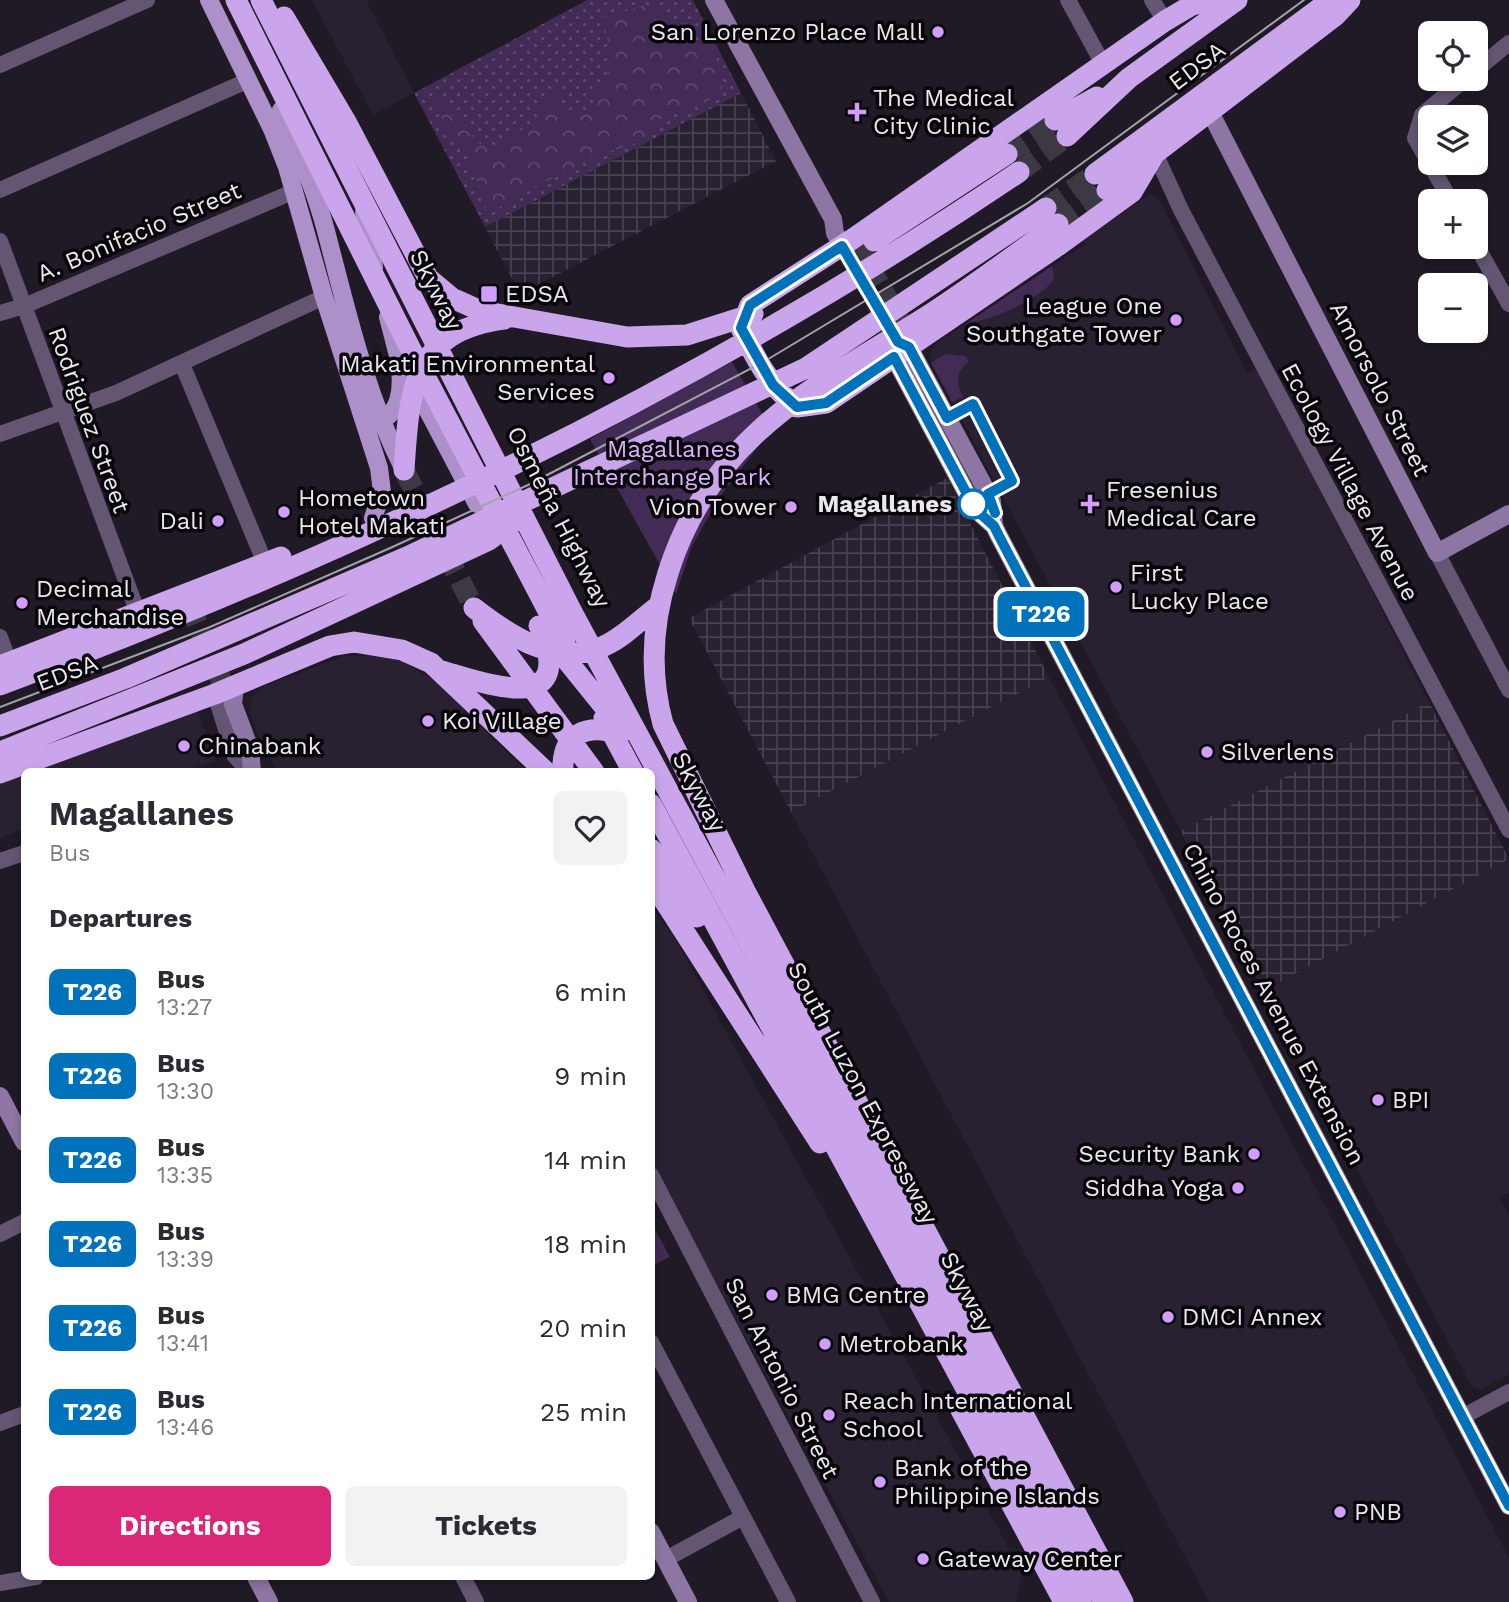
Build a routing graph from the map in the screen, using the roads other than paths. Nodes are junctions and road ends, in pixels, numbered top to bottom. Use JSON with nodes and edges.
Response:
{"nodes":[{"id":1,"x":147,"y":0,"type":"edge"},
{"id":2,"x":209,"y":0,"type":"edge"},
{"id":3,"x":228,"y":0,"type":"edge"},
{"id":4,"x":236,"y":0,"type":"edge"},
{"id":5,"x":261,"y":0,"type":"edge"},
{"id":6,"x":272,"y":0,"type":"edge"},
{"id":7,"x":714,"y":0,"type":"edge"},
{"id":8,"x":1068,"y":0,"type":"edge"},
{"id":9,"x":1152,"y":0,"type":"edge"},
{"id":10,"x":1211,"y":0,"type":"edge"},
{"id":11,"x":1237,"y":0,"type":"edge"},
{"id":12,"x":1331,"y":0,"type":"edge"},
{"id":13,"x":1350,"y":0,"type":"edge"},
{"id":14,"x":1165,"y":21,"type":"junction"},
{"id":15,"x":1509,"y":43,"type":"edge"},
{"id":16,"x":1488,"y":60,"type":"edge"},
{"id":17,"x":1103,"y":64,"type":"junction"},
{"id":18,"x":0,"y":65,"type":"edge"},
{"id":19,"x":249,"y":80,"type":"junction"},
{"id":20,"x":1451,"y":91,"type":"edge"},
{"id":21,"x":1209,"y":110,"type":"junction"},
{"id":22,"x":1061,"y":128,"type":"tunnel mouth"},
{"id":23,"x":1155,"y":153,"type":"junction"},
{"id":24,"x":1007,"y":154,"type":"tunnel mouth"},
{"id":25,"x":1019,"y":172,"type":"tunnel mouth"},
{"id":26,"x":359,"y":184,"type":"junction"},
{"id":27,"x":1444,"y":189,"type":"edge"},
{"id":28,"x":0,"y":190,"type":"edge"},
{"id":29,"x":295,"y":191,"type":"junction"},
{"id":30,"x":1052,"y":216,"type":"tunnel mouth"},
{"id":31,"x":0,"y":242,"type":"edge"},
{"id":32,"x":850,"y":245,"type":"junction"},
{"id":33,"x":1485,"y":259,"type":"edge"},
{"id":34,"x":1507,"y":294,"type":"edge"},
{"id":35,"x":324,"y":297,"type":"junction"},
{"id":36,"x":24,"y":306,"type":"junction"},
{"id":37,"x":0,"y":313,"type":"edge"},
{"id":38,"x":772,"y":316,"type":"junction"},
{"id":39,"x":517,"y":318,"type":"junction"},
{"id":40,"x":902,"y":345,"type":"junction"},
{"id":41,"x":397,"y":352,"type":"junction"},
{"id":42,"x":182,"y":364,"type":"junction"},
{"id":43,"x":811,"y":377,"type":"junction"},
{"id":44,"x":61,"y":412,"type":"junction"},
{"id":45,"x":362,"y":419,"type":"junction"},
{"id":46,"x":0,"y":434,"type":"edge"},
{"id":47,"x":404,"y":470,"type":"joint"},
{"id":48,"x":554,"y":489,"type":"junction"},
{"id":49,"x":477,"y":504,"type":"junction"},
{"id":50,"x":1509,"y":514,"type":"edge"},
{"id":51,"x":373,"y":517,"type":"junction"},
{"id":52,"x":1437,"y":553,"type":"junction"},
{"id":53,"x":265,"y":563,"type":"junction"},
{"id":54,"x":657,"y":607,"type":"junction"},
{"id":55,"x":138,"y":613,"type":"junction"},
{"id":56,"x":539,"y":626,"type":"junction"},
{"id":57,"x":0,"y":637,"type":"edge"},
{"id":58,"x":4,"y":664,"type":"edge"},
{"id":59,"x":442,"y":671,"type":"junction"},
{"id":60,"x":0,"y":685,"type":"edge"},
{"id":61,"x":222,"y":688,"type":"junction"},
{"id":62,"x":1509,"y":690,"type":"edge"},
{"id":63,"x":0,"y":726,"type":"edge"},
{"id":64,"x":629,"y":737,"type":"junction"},
{"id":65,"x":0,"y":752,"type":"edge"},
{"id":66,"x":653,"y":757,"type":"junction"},
{"id":67,"x":251,"y":768,"type":"edge"},
{"id":68,"x":542,"y":768,"type":"edge"},
{"id":69,"x":563,"y":768,"type":"edge"},
{"id":70,"x":591,"y":768,"type":"edge"},
{"id":71,"x":631,"y":768,"type":"edge"},
{"id":72,"x":0,"y":772,"type":"edge"},
{"id":73,"x":655,"y":811,"type":"edge"},
{"id":74,"x":1509,"y":830,"type":"edge"},
{"id":75,"x":21,"y":854,"type":"edge"},
{"id":76,"x":655,"y":855,"type":"edge"},
{"id":77,"x":0,"y":861,"type":"edge"},
{"id":78,"x":655,"y":886,"type":"edge"},
{"id":79,"x":0,"y":1096,"type":"edge"},
{"id":80,"x":21,"y":1136,"type":"edge"},
{"id":81,"x":820,"y":1143,"type":"junction"},
{"id":82,"x":655,"y":1183,"type":"edge"},
{"id":83,"x":21,"y":1224,"type":"edge"},
{"id":84,"x":0,"y":1234,"type":"edge"},
{"id":85,"x":655,"y":1350,"type":"edge"},
{"id":86,"x":1509,"y":1392,"type":"edge"},
{"id":87,"x":21,"y":1415,"type":"edge"},
{"id":88,"x":1462,"y":1417,"type":"junction"},
{"id":89,"x":0,"y":1423,"type":"edge"},
{"id":90,"x":1509,"y":1506,"type":"edge"},
{"id":91,"x":743,"y":1517,"type":"junction"},
{"id":92,"x":655,"y":1539,"type":"edge"},
{"id":93,"x":666,"y":1559,"type":"junction"},
{"id":94,"x":21,"y":1580,"type":"edge"},
{"id":95,"x":258,"y":1580,"type":"edge"},
{"id":96,"x":465,"y":1580,"type":"edge"},
{"id":97,"x":0,"y":1583,"type":"edge"},
{"id":98,"x":1056,"y":1596,"type":"edge"},
{"id":99,"x":269,"y":1602,"type":"edge"},
{"id":100,"x":476,"y":1602,"type":"edge"},
{"id":101,"x":688,"y":1602,"type":"edge"},
{"id":102,"x":788,"y":1602,"type":"edge"},
{"id":103,"x":872,"y":1602,"type":"edge"},
{"id":104,"x":1081,"y":1602,"type":"edge"},
{"id":105,"x":1105,"y":1602,"type":"edge"},
{"id":106,"x":1123,"y":1602,"type":"edge"}],
"edges":[{"from":1,"to":18,"type":"street"},
{"from":2,"to":19,"type":"main road"},
{"from":3,"to":47,"type":"main road"},
{"from":4,"to":71,"type":"highway","name":"Skyway"},
{"from":5,"to":105,"type":"highway","name":"Skyway"},
{"from":6,"to":26,"type":"main road","name":"Osmeña Highway"},
{"from":6,"to":39,"type":"highway"},
{"from":7,"to":32,"type":"main road"},
{"from":8,"to":17,"type":"street"},
{"from":9,"to":14,"type":"street"},
{"from":10,"to":14,"type":"highway"},
{"from":11,"to":22,"type":"highway","name":"EDSA"},
{"from":12,"to":23,"type":"highway","name":"EDSA"},
{"from":13,"to":21,"type":"highway"},
{"from":14,"to":17,"type":"highway"},
{"from":15,"to":16,"type":"street"},
{"from":17,"to":32,"type":"highway"},
{"from":19,"to":28,"type":"street"},
{"from":19,"to":29,"type":"main road"},
{"from":20,"to":27,"type":"street"},
{"from":21,"to":23,"type":"highway"},
{"from":21,"to":52,"type":"main road","name":"Amorsolo Street"},
{"from":23,"to":40,"type":"highway"},
{"from":23,"to":74,"type":"street","name":"Ecology Village Avenue"},
{"from":24,"to":38,"type":"highway"},
{"from":25,"to":38,"type":"highway","name":"EDSA"},
{"from":26,"to":41,"type":"main road"},
{"from":26,"to":66,"type":"main road","name":"Osmeña Highway"},
{"from":29,"to":35,"type":"main road"},
{"from":29,"to":36,"type":"street","name":"A. Bonifacio Street"},
{"from":30,"to":43,"type":"highway"},
{"from":31,"to":36,"type":"street","name":"Rodriguez Street"},
{"from":32,"to":40,"type":"highway"},
{"from":33,"to":34,"type":"street"},
{"from":35,"to":42,"type":"street"},
{"from":35,"to":45,"type":"main road"},
{"from":36,"to":37,"type":"street","name":"A. Bonifacio Street"},
{"from":36,"to":44,"type":"street","name":"Rodriguez Street"},
{"from":38,"to":39,"type":"highway"},
{"from":38,"to":60,"type":"highway","name":"EDSA"},
{"from":39,"to":47,"type":"highway"},
{"from":40,"to":88,"type":"main road","name":"Chino Roces Avenue Extension"},
{"from":41,"to":45,"type":"main road"},
{"from":41,"to":49,"type":"main road"},
{"from":42,"to":44,"type":"street"},
{"from":42,"to":53,"type":"street"},
{"from":43,"to":48,"type":"highway","name":"EDSA"},
{"from":43,"to":54,"type":"highway"},
{"from":44,"to":46,"type":"street"},
{"from":44,"to":55,"type":"street","name":"Rodriguez Street"},
{"from":45,"to":51,"type":"main road"},
{"from":48,"to":63,"type":"highway","name":"EDSA"},
{"from":48,"to":65,"type":"highway"},
{"from":49,"to":51,"type":"highway"},
{"from":49,"to":56,"type":"highway"},
{"from":50,"to":52,"type":"main road"},
{"from":51,"to":53,"type":"highway"},
{"from":52,"to":62,"type":"street","name":"Amorsolo Street"},
{"from":53,"to":55,"type":"highway"},
{"from":54,"to":70,"type":"highway"},
{"from":54,"to":106,"type":"highway"},
{"from":55,"to":58,"type":"highway"},
{"from":56,"to":59,"type":"highway"},
{"from":56,"to":64,"type":"highway"},
{"from":57,"to":58,"type":"street"},
{"from":59,"to":61,"type":"highway"},
{"from":59,"to":68,"type":"highway"},
{"from":61,"to":67,"type":"main road"},
{"from":61,"to":72,"type":"highway"},
{"from":64,"to":66,"type":"highway"},
{"from":64,"to":69,"type":"highway"},
{"from":66,"to":105,"type":"highway","name":"South Luzon Expressway"},
{"from":73,"to":104,"type":"highway","name":"Skyway"},
{"from":75,"to":77,"type":"street"},
{"from":76,"to":81,"type":"highway"},
{"from":78,"to":81,"type":"highway"},
{"from":79,"to":80,"type":"main road"},
{"from":81,"to":98,"type":"highway"},
{"from":82,"to":103,"type":"street","name":"San Antonio Street"},
{"from":83,"to":84,"type":"street"},
{"from":85,"to":91,"type":"street"},
{"from":86,"to":88,"type":"street"},
{"from":87,"to":89,"type":"street"},
{"from":88,"to":90,"type":"main road","name":"Chino Roces Avenue Extension"},
{"from":91,"to":93,"type":"street"},
{"from":91,"to":102,"type":"street"},
{"from":92,"to":93,"type":"main road"},
{"from":93,"to":101,"type":"main road"},
{"from":94,"to":97,"type":"street"},
{"from":95,"to":99,"type":"main road"},
{"from":96,"to":100,"type":"street"}]}
